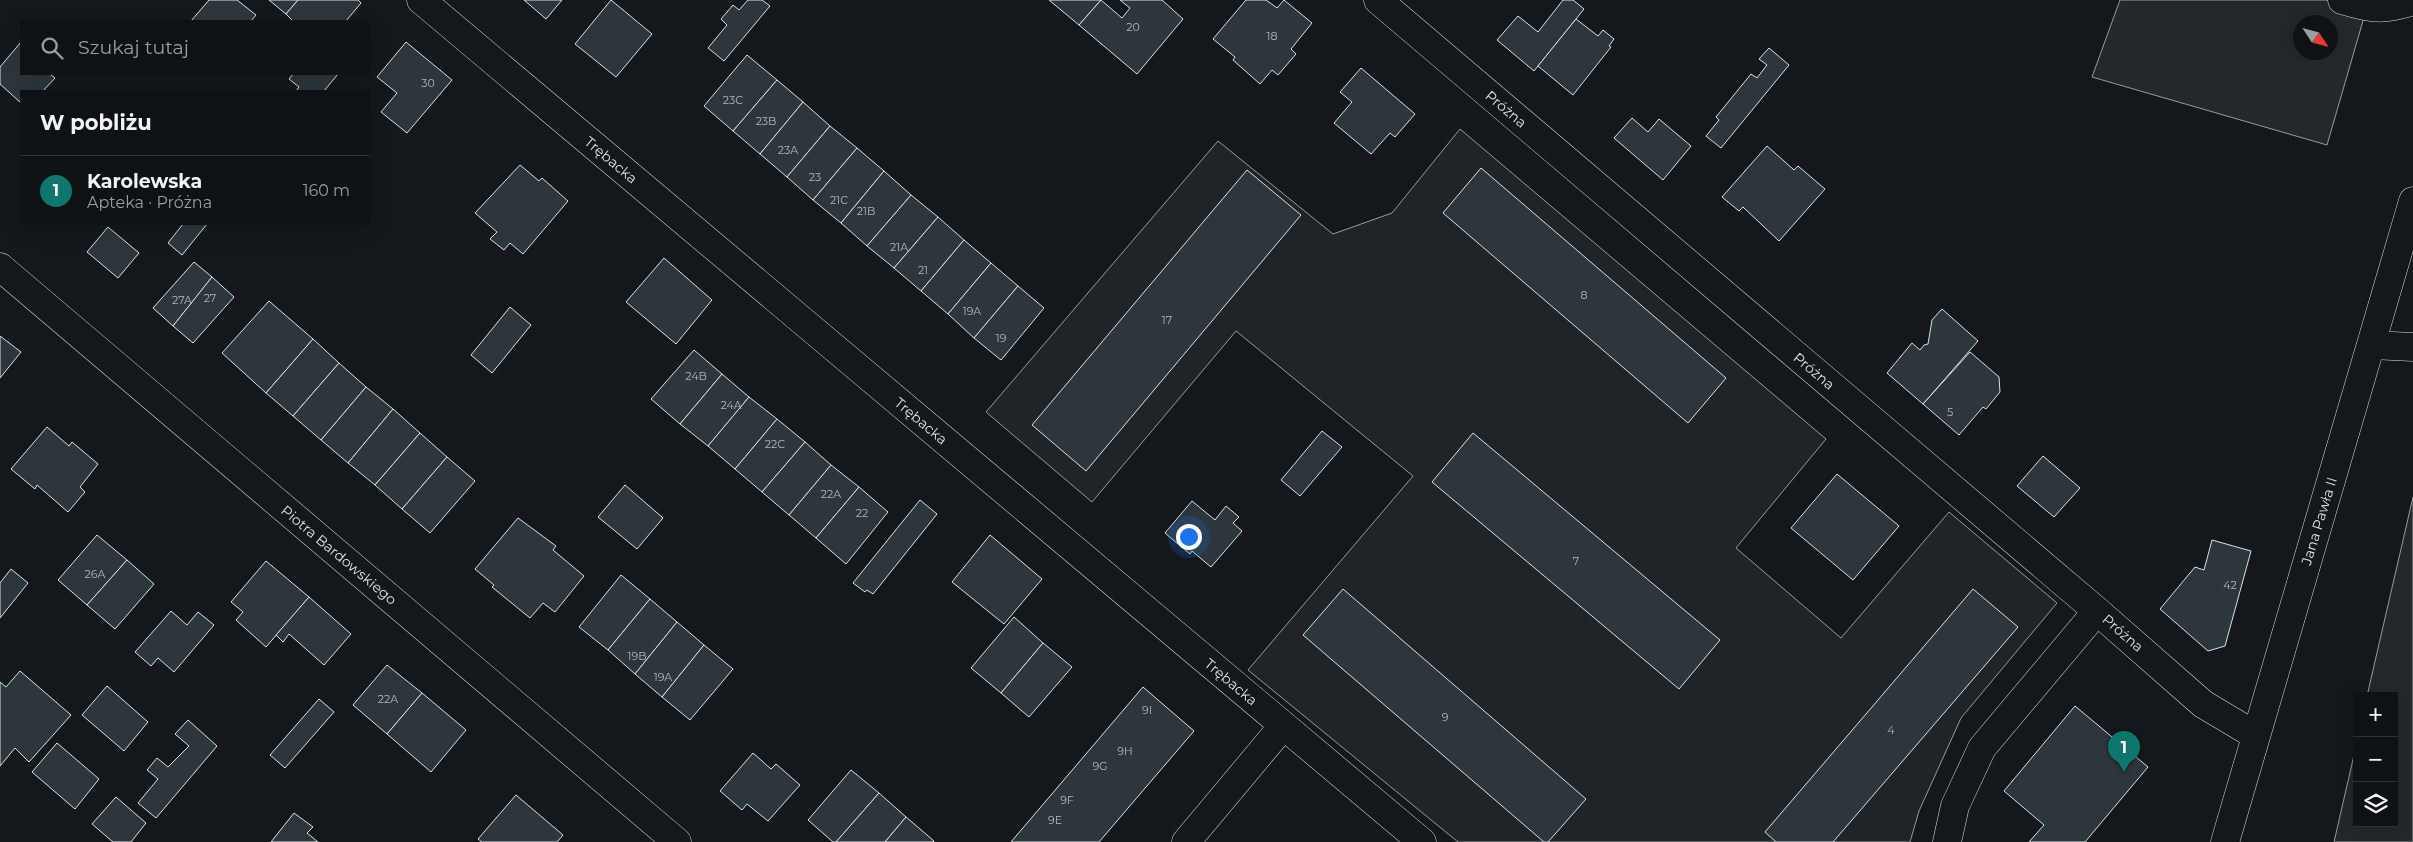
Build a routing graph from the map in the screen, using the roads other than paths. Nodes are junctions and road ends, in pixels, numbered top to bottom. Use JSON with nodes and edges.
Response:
{"nodes":[{"id":1,"x":421,"y":0,"type":"edge"},
{"id":2,"x":1378,"y":0,"type":"edge"},
{"id":3,"x":2342,"y":0,"type":"edge"},
{"id":4,"x":2413,"y":1,"type":"edge"},
{"id":5,"x":2413,"y":201,"type":"edge"},
{"id":6,"x":0,"y":267,"type":"edge"},
{"id":7,"x":2372,"y":345,"type":"junction"},
{"id":8,"x":2413,"y":348,"type":"edge"},
{"id":9,"x":2097,"y":610,"type":"junction"},
{"id":10,"x":1284,"y":726,"type":"junction"},
{"id":11,"x":2256,"y":735,"type":"junction"},
{"id":12,"x":677,"y":842,"type":"edge"},
{"id":13,"x":1186,"y":842,"type":"edge"},
{"id":14,"x":1422,"y":842,"type":"edge"},
{"id":15,"x":1947,"y":842,"type":"edge"},
{"id":16,"x":2225,"y":842,"type":"edge"}],
"edges":[{"from":1,"to":10,"type":"street","name":"Trębacka"},
{"from":2,"to":9,"type":"street","name":"Próżna"},
{"from":3,"to":4,"type":"street"},
{"from":5,"to":7,"type":"street","name":"Jana Pawła II"},
{"from":6,"to":12,"type":"street","name":"Piotra Bardowskiego"},
{"from":7,"to":8,"type":"street"},
{"from":7,"to":11,"type":"street","name":"Jana Pawła II"},
{"from":9,"to":11,"type":"street","name":"Próżna"},
{"from":9,"to":15,"type":"street"},
{"from":10,"to":13,"type":"street"},
{"from":10,"to":14,"type":"street","name":"Trębacka"},
{"from":11,"to":16,"type":"street","name":"Jana Pawła II"}]}
